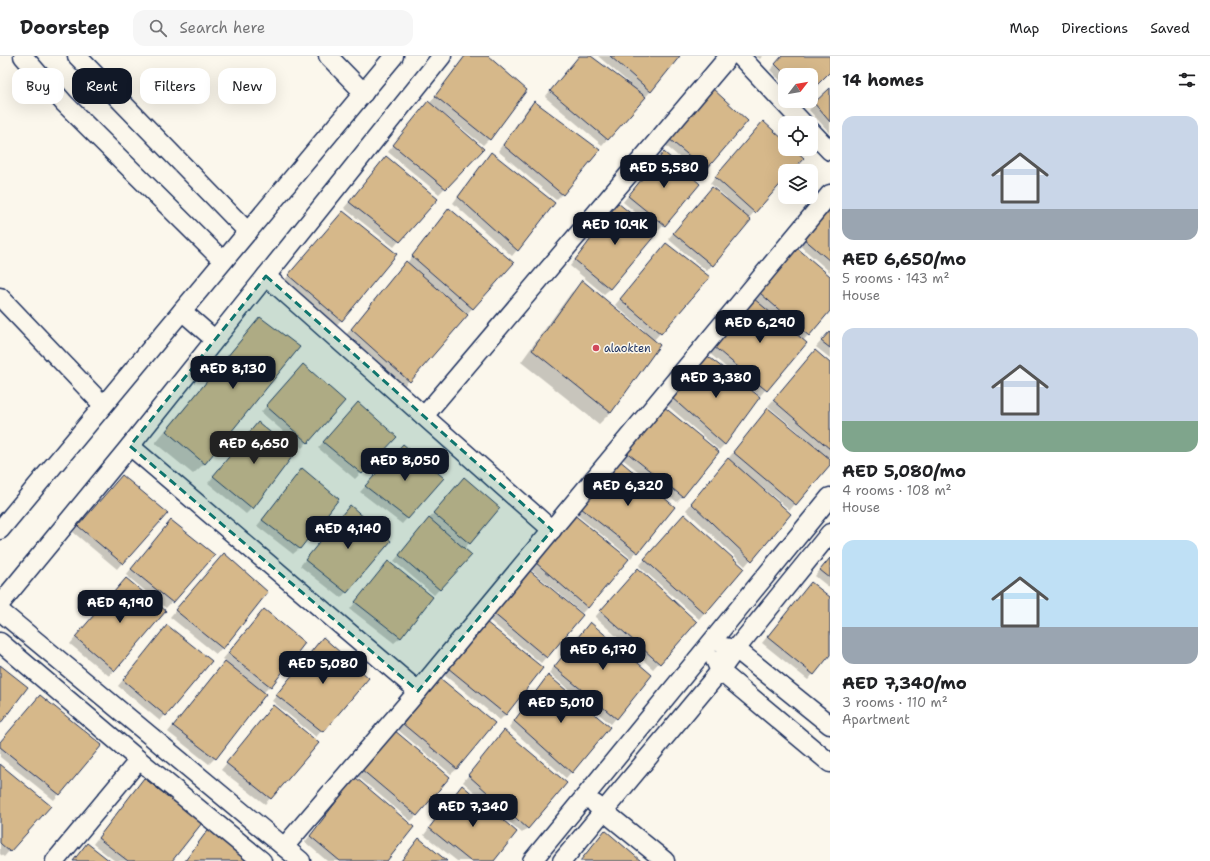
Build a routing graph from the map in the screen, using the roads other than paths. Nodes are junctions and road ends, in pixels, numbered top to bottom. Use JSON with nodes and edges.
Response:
{"nodes":[{"id":1,"x":23,"y":56,"type":"edge"},
{"id":2,"x":77,"y":56,"type":"edge"},
{"id":3,"x":328,"y":56,"type":"edge"},
{"id":4,"x":394,"y":56,"type":"edge"},
{"id":5,"x":442,"y":56,"type":"edge"},
{"id":6,"x":729,"y":56,"type":"edge"},
{"id":7,"x":740,"y":56,"type":"edge"},
{"id":8,"x":364,"y":93,"type":"junction"},
{"id":9,"x":797,"y":116,"type":"edge"},
{"id":10,"x":818,"y":138,"type":"edge"},
{"id":11,"x":830,"y":151,"type":"edge"},
{"id":12,"x":830,"y":194,"type":"edge"},
{"id":13,"x":248,"y":232,"type":"junction"},
{"id":14,"x":223,"y":261,"type":"junction"},
{"id":15,"x":266,"y":276,"type":"junction"},
{"id":16,"x":0,"y":297,"type":"edge"},
{"id":17,"x":182,"y":311,"type":"junction"},
{"id":18,"x":214,"y":339,"type":"junction"},
{"id":19,"x":103,"y":405,"type":"junction"},
{"id":20,"x":424,"y":416,"type":"junction"},
{"id":21,"x":130,"y":446,"type":"junction"},
{"id":22,"x":830,"y":497,"type":"edge"},
{"id":23,"x":0,"y":530,"type":"edge"},
{"id":24,"x":552,"y":530,"type":"junction"},
{"id":25,"x":830,"y":533,"type":"edge"},
{"id":26,"x":0,"y":604,"type":"edge"},
{"id":27,"x":0,"y":611,"type":"edge"},
{"id":28,"x":0,"y":642,"type":"edge"},
{"id":29,"x":709,"y":644,"type":"junction"},
{"id":30,"x":736,"y":649,"type":"junction"},
{"id":31,"x":720,"y":671,"type":"junction"},
{"id":32,"x":418,"y":691,"type":"junction"},
{"id":33,"x":830,"y":725,"type":"edge"},
{"id":34,"x":139,"y":760,"type":"junction"},
{"id":35,"x":830,"y":763,"type":"edge"},
{"id":36,"x":585,"y":796,"type":"junction"},
{"id":37,"x":603,"y":812,"type":"junction"},
{"id":38,"x":284,"y":847,"type":"junction"},
{"id":39,"x":55,"y":861,"type":"edge"},
{"id":40,"x":262,"y":861,"type":"edge"},
{"id":41,"x":301,"y":861,"type":"edge"},
{"id":42,"x":532,"y":861,"type":"edge"},
{"id":43,"x":562,"y":861,"type":"edge"},
{"id":44,"x":665,"y":861,"type":"edge"}],
"edges":[{"from":1,"to":14,"type":"street"},
{"from":2,"to":13,"type":"street"},
{"from":3,"to":8,"type":"street"},
{"from":4,"to":8,"type":"street"},
{"from":5,"to":15,"type":"street"},
{"from":6,"to":20,"type":"street"},
{"from":7,"to":9,"type":"street"},
{"from":8,"to":13,"type":"street"},
{"from":10,"to":11,"type":"street"},
{"from":12,"to":24,"type":"street"},
{"from":13,"to":14,"type":"street"},
{"from":14,"to":17,"type":"street"},
{"from":15,"to":18,"type":"street"},
{"from":15,"to":20,"type":"street"},
{"from":16,"to":19,"type":"street"},
{"from":17,"to":18,"type":"street"},
{"from":17,"to":19,"type":"street"},
{"from":18,"to":21,"type":"street"},
{"from":19,"to":23,"type":"street"},
{"from":20,"to":24,"type":"street"},
{"from":21,"to":26,"type":"street"},
{"from":21,"to":32,"type":"street"},
{"from":22,"to":29,"type":"street"},
{"from":24,"to":32,"type":"street"},
{"from":25,"to":30,"type":"street"},
{"from":27,"to":38,"type":"street"},
{"from":28,"to":34,"type":"street"},
{"from":29,"to":30,"type":"street"},
{"from":29,"to":31,"type":"street"},
{"from":29,"to":36,"type":"street"},
{"from":30,"to":31,"type":"street"},
{"from":30,"to":33,"type":"street"},
{"from":31,"to":35,"type":"street"},
{"from":31,"to":37,"type":"street"},
{"from":32,"to":38,"type":"street"},
{"from":34,"to":39,"type":"street"},
{"from":34,"to":40,"type":"street"},
{"from":36,"to":37,"type":"street"},
{"from":36,"to":42,"type":"street"},
{"from":37,"to":43,"type":"street"},
{"from":37,"to":44,"type":"street"},
{"from":38,"to":41,"type":"street"}]}
